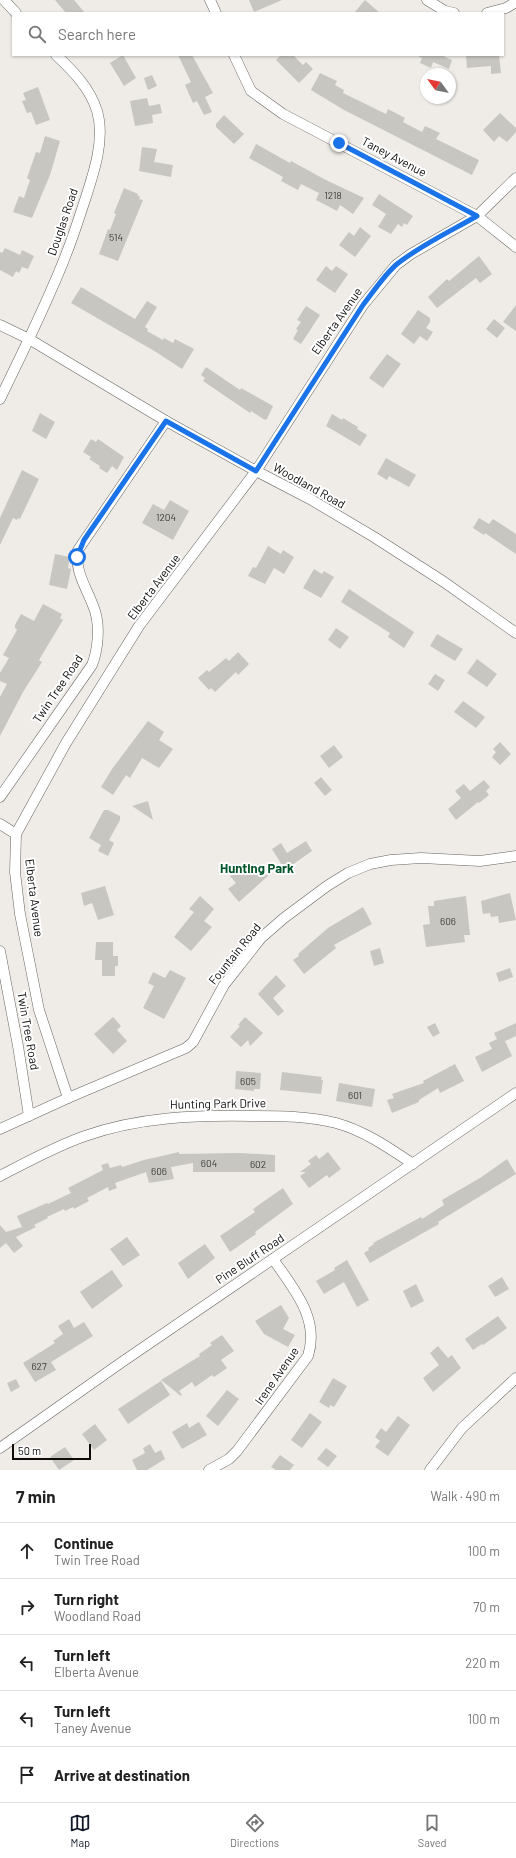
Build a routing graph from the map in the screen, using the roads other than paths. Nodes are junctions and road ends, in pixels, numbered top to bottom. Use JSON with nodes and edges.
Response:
{"nodes":[{"id":1,"x":4,"y":0,"type":"edge"},
{"id":2,"x":210,"y":0,"type":"edge"},
{"id":3,"x":427,"y":0,"type":"edge"},
{"id":4,"x":516,"y":2,"type":"edge"},
{"id":5,"x":15,"y":12,"type":"edge"},
{"id":6,"x":216,"y":12,"type":"edge"},
{"id":7,"x":450,"y":12,"type":"edge"},
{"id":8,"x":490,"y":12,"type":"edge"},
{"id":9,"x":57,"y":56,"type":"edge"},
{"id":10,"x":234,"y":56,"type":"edge"},
{"id":11,"x":516,"y":178,"type":"edge"},
{"id":12,"x":477,"y":216,"type":"junction"},
{"id":13,"x":516,"y":247,"type":"edge"},
{"id":14,"x":0,"y":325,"type":"edge"},
{"id":15,"x":29,"y":338,"type":"junction"},
{"id":16,"x":0,"y":399,"type":"edge"},
{"id":17,"x":166,"y":421,"type":"junction"},
{"id":18,"x":256,"y":471,"type":"junction"},
{"id":19,"x":516,"y":633,"type":"edge"},
{"id":20,"x":0,"y":797,"type":"edge"},
{"id":21,"x":0,"y":824,"type":"edge"},
{"id":22,"x":16,"y":834,"type":"junction"},
{"id":23,"x":516,"y":856,"type":"edge"},
{"id":24,"x":0,"y":951,"type":"edge"},
{"id":25,"x":516,"y":1093,"type":"edge"},
{"id":26,"x":68,"y":1098,"type":"junction"},
{"id":27,"x":29,"y":1116,"type":"junction"},
{"id":28,"x":0,"y":1129,"type":"edge"},
{"id":29,"x":413,"y":1164,"type":"junction"},
{"id":30,"x":0,"y":1176,"type":"edge"},
{"id":31,"x":273,"y":1258,"type":"junction"},
{"id":32,"x":516,"y":1378,"type":"edge"},
{"id":33,"x":0,"y":1448,"type":"edge"},
{"id":34,"x":209,"y":1470,"type":"edge"},
{"id":35,"x":430,"y":1470,"type":"edge"}],
"edges":[{"from":1,"to":5,"type":"street"},
{"from":2,"to":6,"type":"street"},
{"from":3,"to":7,"type":"street"},
{"from":4,"to":8,"type":"street"},
{"from":9,"to":15,"type":"street","name":"Douglas Road"},
{"from":10,"to":12,"type":"street","name":"Taney Avenue"},
{"from":11,"to":12,"type":"street","name":"Elberta Avenue"},
{"from":12,"to":13,"type":"street","name":"Taney Avenue"},
{"from":12,"to":18,"type":"street","name":"Elberta Avenue"},
{"from":14,"to":15,"type":"street","name":"Woodland Road"},
{"from":15,"to":16,"type":"street","name":"Douglas Road"},
{"from":15,"to":17,"type":"street","name":"Woodland Road"},
{"from":17,"to":18,"type":"street","name":"Woodland Road"},
{"from":17,"to":20,"type":"street","name":"Twin Tree Road"},
{"from":18,"to":19,"type":"street","name":"Woodland Road"},
{"from":18,"to":22,"type":"street","name":"Elberta Avenue"},
{"from":21,"to":22,"type":"street"},
{"from":22,"to":26,"type":"street","name":"Elberta Avenue"},
{"from":23,"to":26,"type":"street","name":"Fountain Road"},
{"from":24,"to":27,"type":"street","name":"Twin Tree Road"},
{"from":25,"to":29,"type":"street","name":"Pine Bluff Road"},
{"from":26,"to":27,"type":"street","name":"Fountain Road"},
{"from":27,"to":28,"type":"street","name":"Fountain Road"},
{"from":29,"to":30,"type":"street","name":"Hunting Park Drive"},
{"from":29,"to":31,"type":"street","name":"Pine Bluff Road"},
{"from":31,"to":33,"type":"street","name":"Pine Bluff Road"},
{"from":31,"to":34,"type":"street","name":"Irene Avenue"},
{"from":32,"to":35,"type":"street"}]}
